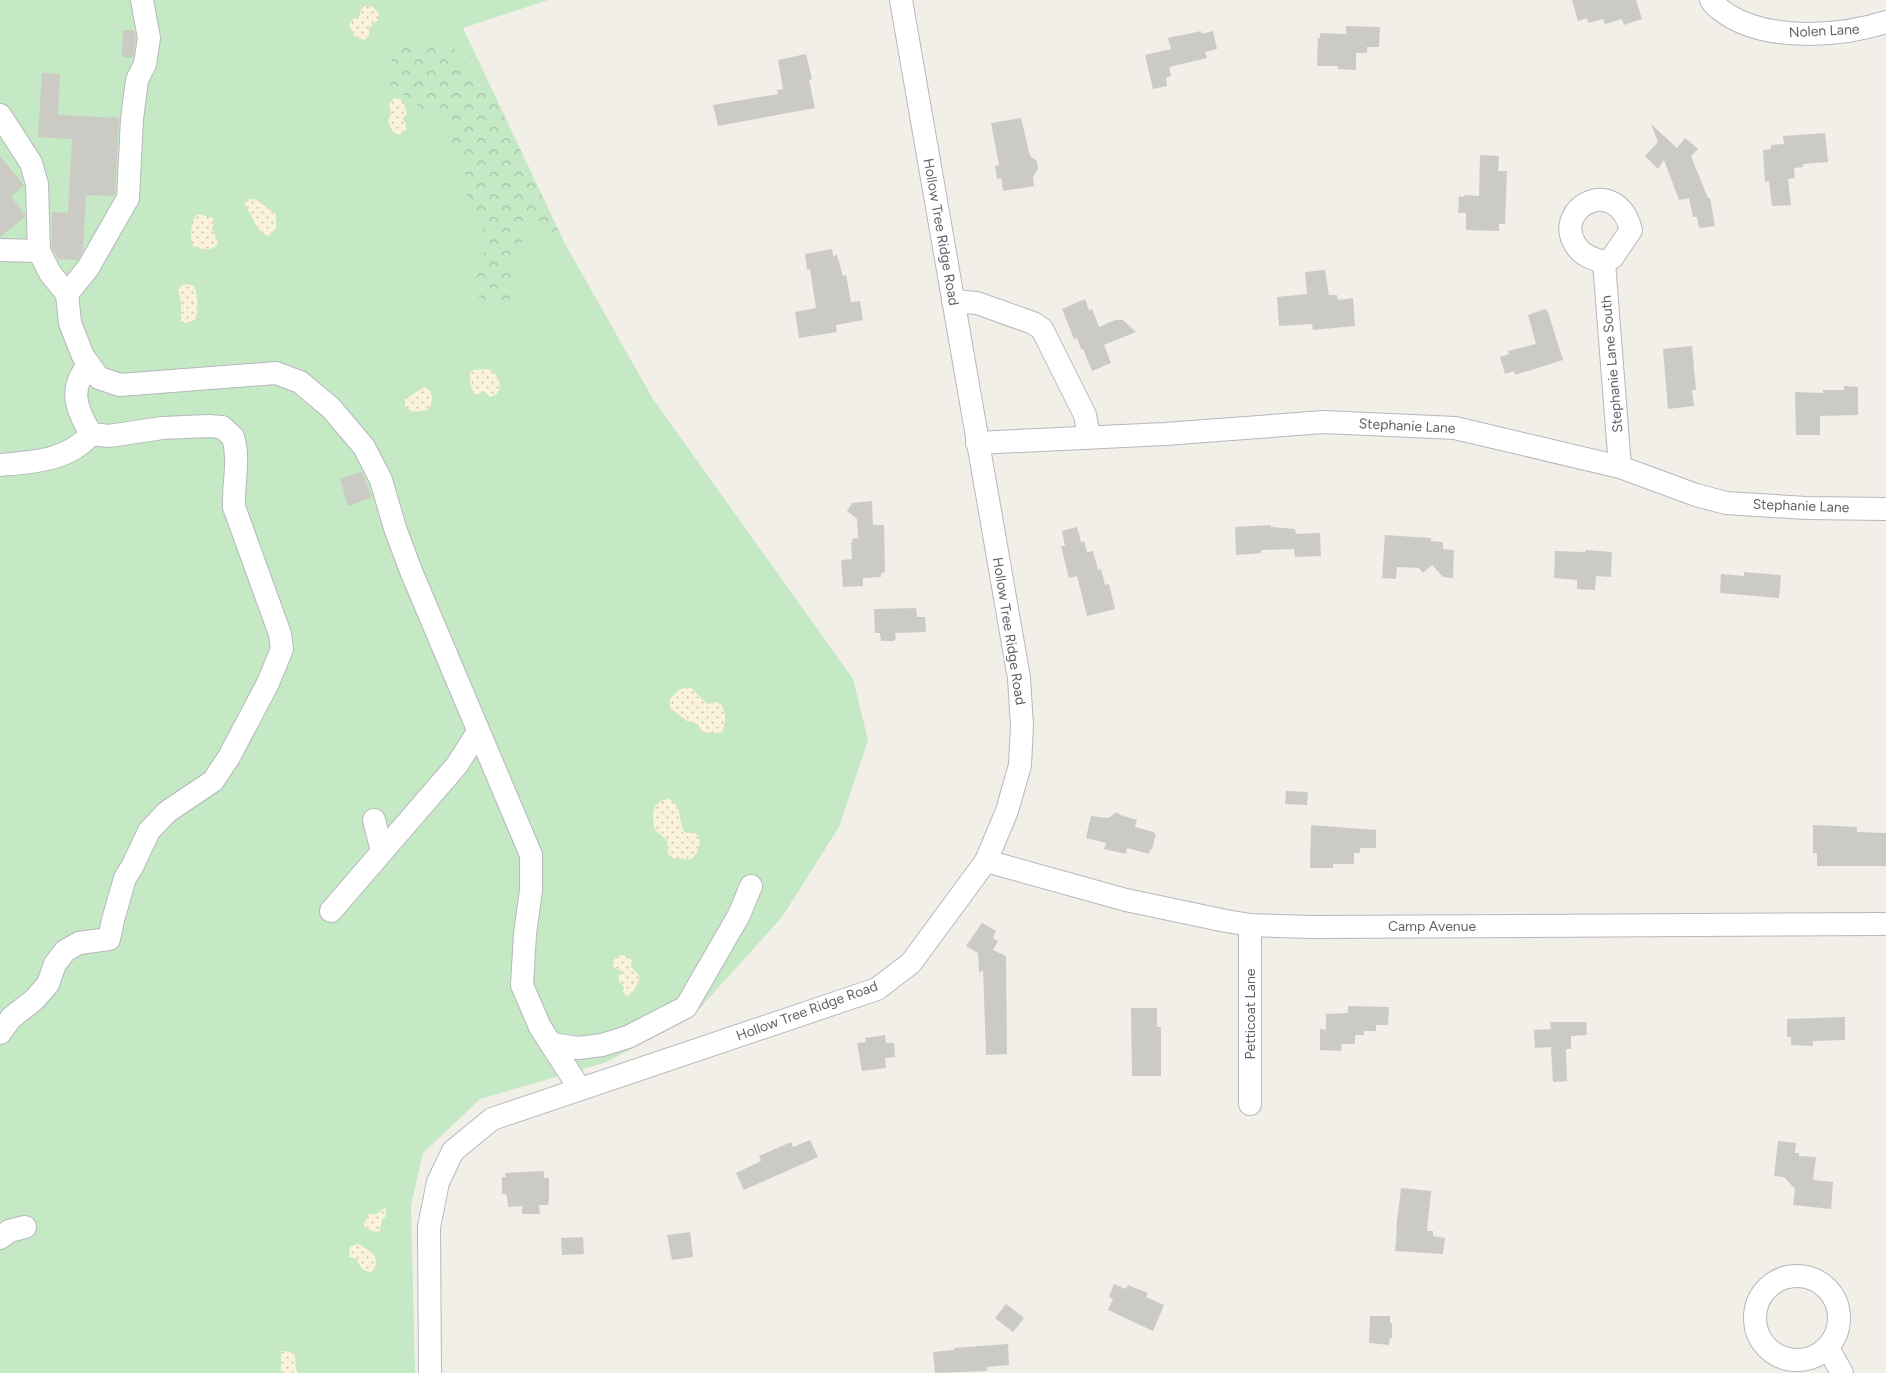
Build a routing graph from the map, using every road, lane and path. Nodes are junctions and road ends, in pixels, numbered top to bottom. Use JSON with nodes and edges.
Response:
{"nodes":[{"id":1,"x":142,"y":0,"type":"edge"},
{"id":2,"x":901,"y":0,"type":"edge"},
{"id":3,"x":1711,"y":0,"type":"edge"},
{"id":4,"x":1886,"y":22,"type":"edge"},
{"id":5,"x":0,"y":115,"type":"edge"},
{"id":6,"x":0,"y":250,"type":"edge"},
{"id":7,"x":39,"y":251,"type":"junction"},
{"id":8,"x":1604,"y":262,"type":"dead end"},
{"id":9,"x":67,"y":294,"type":"junction"},
{"id":10,"x":953,"y":301,"type":"junction"},
{"id":11,"x":89,"y":365,"type":"junction"},
{"id":12,"x":91,"y":434,"type":"junction"},
{"id":13,"x":1089,"y":438,"type":"junction"},
{"id":14,"x":977,"y":443,"type":"junction"},
{"id":15,"x":0,"y":465,"type":"edge"},
{"id":16,"x":1620,"y":467,"type":"junction"},
{"id":17,"x":1886,"y":509,"type":"edge"},
{"id":18,"x":478,"y":732,"type":"junction"},
{"id":19,"x":374,"y":820,"type":"dead end"},
{"id":20,"x":382,"y":851,"type":"junction"},
{"id":21,"x":986,"y":861,"type":"junction"},
{"id":22,"x":751,"y":886,"type":"dead end"},
{"id":23,"x":331,"y":912,"type":"dead end"},
{"id":24,"x":1250,"y":924,"type":"junction"},
{"id":25,"x":1886,"y":924,"type":"edge"},
{"id":26,"x":0,"y":1033,"type":"edge"},
{"id":27,"x":551,"y":1044,"type":"junction"},
{"id":28,"x":580,"y":1089,"type":"junction"},
{"id":29,"x":1250,"y":1104,"type":"dead end"},
{"id":30,"x":25,"y":1226,"type":"dead end"},
{"id":31,"x":0,"y":1238,"type":"edge"},
{"id":32,"x":1828,"y":1348,"type":"dead end"},
{"id":33,"x":430,"y":1373,"type":"edge"},
{"id":34,"x":1842,"y":1373,"type":"edge"}],
"edges":[{"from":1,"to":9,"type":"street"},
{"from":2,"to":10,"type":"street","name":"Hollow Tree Ridge Road"},
{"from":3,"to":4,"type":"street","name":"Nolen Lane"},
{"from":5,"to":7,"type":"street"},
{"from":6,"to":7,"type":"street"},
{"from":7,"to":9,"type":"street"},
{"from":8,"to":16,"type":"street","name":"Stephanie Lane South"},
{"from":9,"to":11,"type":"street"},
{"from":10,"to":13,"type":"street"},
{"from":10,"to":14,"type":"street","name":"Hollow Tree Ridge Road"},
{"from":11,"to":12,"type":"street"},
{"from":11,"to":18,"type":"street"},
{"from":12,"to":15,"type":"street"},
{"from":12,"to":26,"type":"street"},
{"from":13,"to":14,"type":"street","name":"Stephanie Lane"},
{"from":13,"to":16,"type":"street","name":"Stephanie Lane"},
{"from":14,"to":21,"type":"street","name":"Hollow Tree Ridge Road"},
{"from":16,"to":17,"type":"street","name":"Stephanie Lane"},
{"from":18,"to":20,"type":"street"},
{"from":18,"to":27,"type":"street"},
{"from":19,"to":20,"type":"street"},
{"from":20,"to":23,"type":"street"},
{"from":21,"to":24,"type":"street","name":"Camp Avenue"},
{"from":21,"to":28,"type":"street","name":"Hollow Tree Ridge Road"},
{"from":22,"to":27,"type":"street"},
{"from":24,"to":25,"type":"street","name":"Camp Avenue"},
{"from":24,"to":29,"type":"street","name":"Petticoat Lane"},
{"from":27,"to":28,"type":"street"},
{"from":28,"to":33,"type":"street","name":"Hollow Tree Ridge Road"},
{"from":30,"to":31,"type":"street"},
{"from":32,"to":34,"type":"street"}]}
